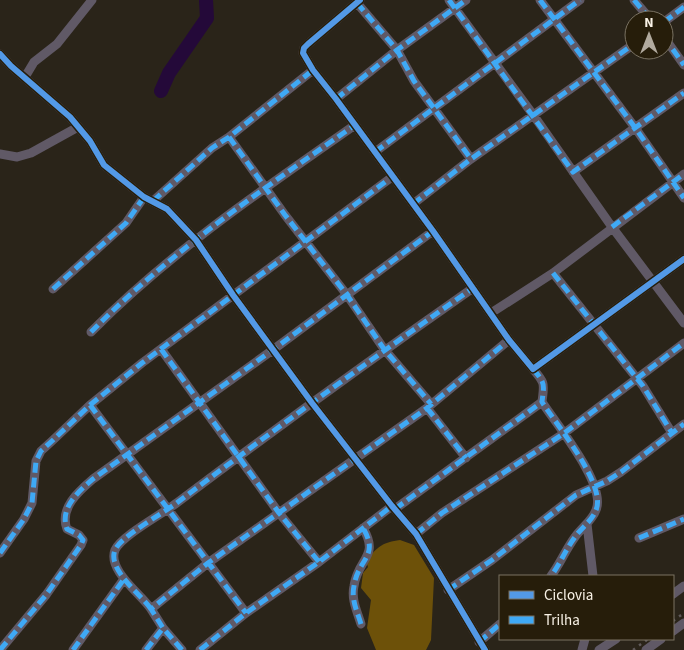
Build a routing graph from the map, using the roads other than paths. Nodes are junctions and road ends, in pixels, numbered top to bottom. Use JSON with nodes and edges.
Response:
{"nodes":[{"id":1,"x":92,"y":0,"type":"edge"},
{"id":2,"x":466,"y":0,"type":"edge"},
{"id":3,"x":540,"y":0,"type":"edge"},
{"id":4,"x":580,"y":0,"type":"edge"},
{"id":5,"x":634,"y":0,"type":"edge"},
{"id":6,"x":358,"y":1,"type":"edge"},
{"id":7,"x":452,"y":4,"type":"edge"},
{"id":8,"x":642,"y":10,"type":"edge"},
{"id":9,"x":554,"y":20,"type":"junction"},
{"id":10,"x":397,"y":50,"type":"junction"},
{"id":11,"x":624,"y":51,"type":"edge"},
{"id":12,"x":674,"y":51,"type":"edge"},
{"id":13,"x":0,"y":54,"type":"edge"},
{"id":14,"x":495,"y":62,"type":"junction"},
{"id":15,"x":684,"y":65,"type":"edge"},
{"id":16,"x":313,"y":70,"type":"junction"},
{"id":17,"x":594,"y":73,"type":"junction"},
{"id":18,"x":24,"y":78,"type":"junction"},
{"id":19,"x":684,"y":93,"type":"edge"},
{"id":20,"x":336,"y":99,"type":"junction"},
{"id":21,"x":434,"y":109,"type":"junction"},
{"id":22,"x":534,"y":116,"type":"junction"},
{"id":23,"x":355,"y":125,"type":"junction"},
{"id":24,"x":78,"y":127,"type":"junction"},
{"id":25,"x":636,"y":129,"type":"junction"},
{"id":26,"x":229,"y":137,"type":"junction"},
{"id":27,"x":374,"y":152,"type":"junction"},
{"id":28,"x":0,"y":154,"type":"edge"},
{"id":29,"x":471,"y":159,"type":"junction"},
{"id":30,"x":574,"y":172,"type":"junction"},
{"id":31,"x":684,"y":174,"type":"edge"},
{"id":32,"x":392,"y":177,"type":"junction"},
{"id":33,"x":673,"y":182,"type":"junction"},
{"id":34,"x":265,"y":187,"type":"junction"},
{"id":35,"x":144,"y":197,"type":"junction"},
{"id":36,"x":684,"y":198,"type":"edge"},
{"id":37,"x":153,"y":201,"type":"junction"},
{"id":38,"x":413,"y":204,"type":"junction"},
{"id":39,"x":612,"y":227,"type":"junction"},
{"id":40,"x":433,"y":231,"type":"junction"},
{"id":41,"x":196,"y":240,"type":"junction"},
{"id":42,"x":306,"y":242,"type":"junction"},
{"id":43,"x":684,"y":259,"type":"edge"},
{"id":44,"x":552,"y":273,"type":"junction"},
{"id":45,"x":653,"y":281,"type":"junction"},
{"id":46,"x":473,"y":288,"type":"junction"},
{"id":47,"x":53,"y":289,"type":"dead end"},
{"id":48,"x":347,"y":295,"type":"junction"},
{"id":49,"x":233,"y":296,"type":"junction"},
{"id":50,"x":490,"y":313,"type":"junction"},
{"id":51,"x":684,"y":323,"type":"edge"},
{"id":52,"x":594,"y":325,"type":"junction"},
{"id":53,"x":91,"y":332,"type":"dead end"},
{"id":54,"x":509,"y":340,"type":"junction"},
{"id":55,"x":684,"y":342,"type":"edge"},
{"id":56,"x":161,"y":349,"type":"junction"},
{"id":57,"x":274,"y":349,"type":"junction"},
{"id":58,"x":384,"y":350,"type":"junction"},
{"id":59,"x":533,"y":368,"type":"junction"},
{"id":60,"x":636,"y":378,"type":"junction"},
{"id":61,"x":201,"y":402,"type":"junction"},
{"id":62,"x":542,"y":402,"type":"junction"},
{"id":63,"x":312,"y":403,"type":"junction"},
{"id":64,"x":90,"y":405,"type":"junction"},
{"id":65,"x":429,"y":406,"type":"junction"},
{"id":66,"x":684,"y":424,"type":"edge"},
{"id":67,"x":672,"y":433,"type":"junction"},
{"id":68,"x":563,"y":434,"type":"junction"},
{"id":69,"x":127,"y":454,"type":"junction"},
{"id":70,"x":238,"y":457,"type":"junction"},
{"id":71,"x":466,"y":458,"type":"junction"},
{"id":72,"x":354,"y":459,"type":"junction"},
{"id":73,"x":595,"y":486,"type":"junction"},
{"id":74,"x":393,"y":508,"type":"junction"},
{"id":75,"x":168,"y":510,"type":"junction"},
{"id":76,"x":279,"y":513,"type":"junction"},
{"id":77,"x":684,"y":520,"type":"edge"},
{"id":78,"x":588,"y":524,"type":"junction"},
{"id":79,"x":363,"y":528,"type":"junction"},
{"id":80,"x":416,"y":534,"type":"junction"},
{"id":81,"x":639,"y":538,"type":"dead end"},
{"id":82,"x":0,"y":553,"type":"edge"},
{"id":83,"x":319,"y":562,"type":"junction"},
{"id":84,"x":208,"y":564,"type":"junction"},
{"id":85,"x":552,"y":575,"type":"edge"},
{"id":86,"x":593,"y":575,"type":"edge"},
{"id":87,"x":124,"y":579,"type":"junction"},
{"id":88,"x":448,"y":590,"type":"junction"},
{"id":89,"x":151,"y":609,"type":"junction"},
{"id":90,"x":246,"y":613,"type":"junction"},
{"id":91,"x":361,"y":624,"type":"dead end"},
{"id":92,"x":499,"y":625,"type":"edge"},
{"id":93,"x":163,"y":628,"type":"junction"},
{"id":94,"x":614,"y":640,"type":"edge"},
{"id":95,"x":660,"y":640,"type":"edge"},
{"id":96,"x":479,"y":642,"type":"junction"},
{"id":97,"x":0,"y":650,"type":"edge"},
{"id":98,"x":73,"y":650,"type":"edge"},
{"id":99,"x":146,"y":650,"type":"edge"},
{"id":100,"x":182,"y":650,"type":"edge"},
{"id":101,"x":200,"y":650,"type":"edge"},
{"id":102,"x":484,"y":650,"type":"edge"},
{"id":103,"x":599,"y":650,"type":"edge"},
{"id":104,"x":646,"y":650,"type":"edge"}],
"edges":[{"from":1,"to":18,"type":"street"},
{"from":2,"to":7,"type":"street"},
{"from":3,"to":9,"type":"street"},
{"from":4,"to":9,"type":"street"},
{"from":5,"to":8,"type":"street"},
{"from":6,"to":10,"type":"street"},
{"from":6,"to":16,"type":"street"},
{"from":7,"to":10,"type":"street"},
{"from":7,"to":14,"type":"street"},
{"from":9,"to":14,"type":"street"},
{"from":9,"to":17,"type":"street"},
{"from":10,"to":20,"type":"street"},
{"from":10,"to":21,"type":"street"},
{"from":11,"to":17,"type":"street"},
{"from":12,"to":15,"type":"street"},
{"from":13,"to":18,"type":"street"},
{"from":14,"to":21,"type":"street"},
{"from":14,"to":22,"type":"street"},
{"from":16,"to":20,"type":"street"},
{"from":16,"to":26,"type":"street"},
{"from":17,"to":22,"type":"street"},
{"from":17,"to":25,"type":"street"},
{"from":18,"to":24,"type":"street"},
{"from":19,"to":25,"type":"street"},
{"from":20,"to":23,"type":"street"},
{"from":21,"to":27,"type":"street"},
{"from":21,"to":29,"type":"street"},
{"from":22,"to":29,"type":"street"},
{"from":22,"to":30,"type":"street"},
{"from":23,"to":27,"type":"street"},
{"from":23,"to":34,"type":"street"},
{"from":24,"to":28,"type":"street"},
{"from":24,"to":35,"type":"street"},
{"from":25,"to":30,"type":"street"},
{"from":25,"to":33,"type":"street"},
{"from":26,"to":34,"type":"street"},
{"from":26,"to":37,"type":"street"},
{"from":27,"to":32,"type":"street"},
{"from":29,"to":38,"type":"street"},
{"from":30,"to":39,"type":"street"},
{"from":31,"to":33,"type":"street"},
{"from":32,"to":38,"type":"street"},
{"from":32,"to":42,"type":"street"},
{"from":33,"to":36,"type":"street"},
{"from":33,"to":39,"type":"street"},
{"from":34,"to":41,"type":"street"},
{"from":34,"to":42,"type":"street"},
{"from":35,"to":37,"type":"street"},
{"from":35,"to":47,"type":"street"},
{"from":37,"to":41,"type":"street"},
{"from":38,"to":40,"type":"street"},
{"from":39,"to":44,"type":"street"},
{"from":39,"to":45,"type":"street"},
{"from":40,"to":46,"type":"street"},
{"from":40,"to":48,"type":"street"},
{"from":41,"to":49,"type":"street"},
{"from":41,"to":53,"type":"street"},
{"from":42,"to":48,"type":"street"},
{"from":42,"to":49,"type":"street"},
{"from":43,"to":45,"type":"street"},
{"from":44,"to":50,"type":"street"},
{"from":44,"to":52,"type":"street"},
{"from":45,"to":51,"type":"street"},
{"from":45,"to":52,"type":"street"},
{"from":46,"to":50,"type":"street"},
{"from":46,"to":58,"type":"street"},
{"from":48,"to":57,"type":"street"},
{"from":48,"to":58,"type":"street"},
{"from":49,"to":56,"type":"street"},
{"from":49,"to":57,"type":"street"},
{"from":50,"to":54,"type":"street"},
{"from":52,"to":59,"type":"street"},
{"from":52,"to":60,"type":"street"},
{"from":54,"to":59,"type":"street"},
{"from":54,"to":65,"type":"street"},
{"from":55,"to":60,"type":"street"},
{"from":56,"to":61,"type":"street"},
{"from":56,"to":64,"type":"street"},
{"from":57,"to":61,"type":"street"},
{"from":57,"to":63,"type":"street"},
{"from":58,"to":63,"type":"street"},
{"from":58,"to":65,"type":"street"},
{"from":59,"to":62,"type":"street"},
{"from":60,"to":67,"type":"street"},
{"from":60,"to":68,"type":"street"},
{"from":61,"to":69,"type":"street"},
{"from":61,"to":70,"type":"street"},
{"from":62,"to":68,"type":"street"},
{"from":62,"to":71,"type":"street"},
{"from":63,"to":70,"type":"street"},
{"from":63,"to":72,"type":"street"},
{"from":64,"to":69,"type":"street"},
{"from":64,"to":82,"type":"street"},
{"from":65,"to":71,"type":"street"},
{"from":65,"to":72,"type":"street"},
{"from":66,"to":67,"type":"street"},
{"from":67,"to":73,"type":"street"},
{"from":68,"to":73,"type":"street"},
{"from":68,"to":80,"type":"street"},
{"from":69,"to":75,"type":"street"},
{"from":69,"to":97,"type":"street"},
{"from":70,"to":75,"type":"street"},
{"from":70,"to":76,"type":"street"},
{"from":71,"to":74,"type":"street"},
{"from":72,"to":74,"type":"street"},
{"from":72,"to":76,"type":"street"},
{"from":73,"to":78,"type":"street"},
{"from":73,"to":88,"type":"street"},
{"from":74,"to":79,"type":"street"},
{"from":74,"to":80,"type":"street"},
{"from":75,"to":84,"type":"street"},
{"from":75,"to":87,"type":"street"},
{"from":76,"to":83,"type":"street"},
{"from":76,"to":84,"type":"street"},
{"from":77,"to":81,"type":"street"},
{"from":78,"to":85,"type":"street"},
{"from":78,"to":86,"type":"street"},
{"from":79,"to":83,"type":"street"},
{"from":79,"to":91,"type":"street"},
{"from":80,"to":88,"type":"street"},
{"from":83,"to":90,"type":"street"},
{"from":84,"to":89,"type":"street"},
{"from":84,"to":90,"type":"street"},
{"from":87,"to":89,"type":"street"},
{"from":87,"to":98,"type":"street"},
{"from":88,"to":96,"type":"street"},
{"from":89,"to":93,"type":"street"},
{"from":90,"to":101,"type":"street"},
{"from":92,"to":96,"type":"street"},
{"from":93,"to":99,"type":"street"},
{"from":93,"to":100,"type":"street"},
{"from":94,"to":103,"type":"street"},
{"from":95,"to":104,"type":"street"},
{"from":96,"to":102,"type":"street"}]}
